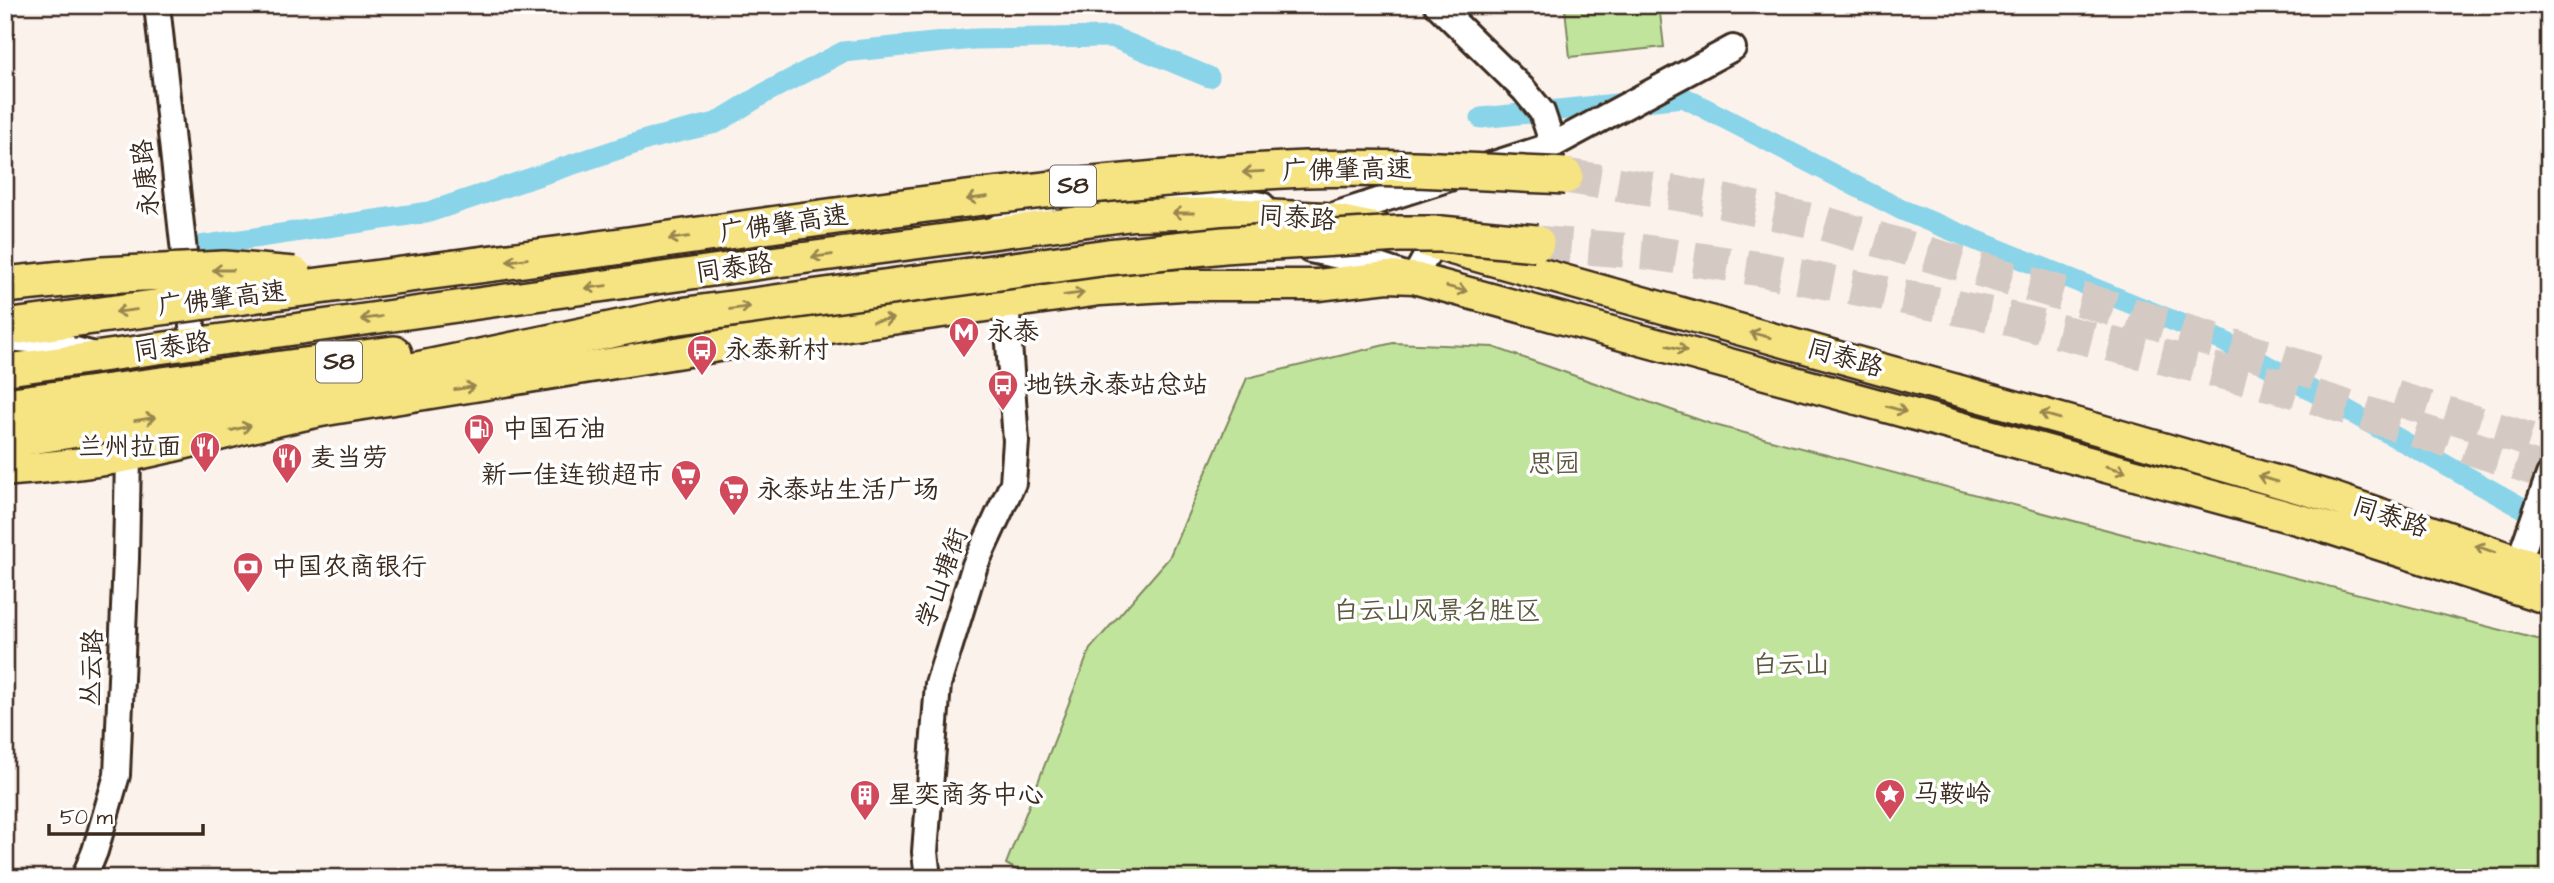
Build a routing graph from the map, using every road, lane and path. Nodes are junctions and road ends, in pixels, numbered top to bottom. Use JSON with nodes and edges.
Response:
{"nodes":[{"id":1,"x":157,"y":5,"type":"edge"},
{"id":2,"x":1437,"y":5,"type":"edge"},
{"id":3,"x":1733,"y":48,"type":"dead end"},
{"id":4,"x":1559,"y":161,"type":"junction"},
{"id":5,"x":1325,"y":218,"type":"junction"},
{"id":6,"x":1536,"y":243,"type":"tunnel mouth"},
{"id":7,"x":1433,"y":244,"type":"junction"},
{"id":8,"x":1185,"y":248,"type":"junction"},
{"id":9,"x":5,"y":275,"type":"edge"},
{"id":10,"x":102,"y":275,"type":"junction"},
{"id":11,"x":1414,"y":278,"type":"junction"},
{"id":12,"x":364,"y":280,"type":"junction"},
{"id":13,"x":5,"y":285,"type":"edge"},
{"id":14,"x":1318,"y":285,"type":"junction"},
{"id":15,"x":1006,"y":302,"type":"junction"},
{"id":16,"x":673,"y":317,"type":"junction"},
{"id":17,"x":5,"y":328,"type":"edge"},
{"id":18,"x":779,"y":337,"type":"junction"},
{"id":19,"x":5,"y":338,"type":"edge"},
{"id":20,"x":194,"y":344,"type":"junction"},
{"id":21,"x":102,"y":357,"type":"junction"},
{"id":22,"x":5,"y":370,"type":"edge"},
{"id":23,"x":5,"y":406,"type":"edge"},
{"id":24,"x":5,"y":440,"type":"edge"},
{"id":25,"x":128,"y":456,"type":"junction"},
{"id":26,"x":5,"y":471,"type":"edge"},
{"id":27,"x":2549,"y":475,"type":"edge"},
{"id":28,"x":2519,"y":561,"type":"junction"},
{"id":29,"x":2549,"y":572,"type":"edge"},
{"id":30,"x":2549,"y":599,"type":"edge"},
{"id":31,"x":84,"y":878,"type":"edge"},
{"id":32,"x":928,"y":878,"type":"edge"}],
"edges":[{"from":1,"to":20,"type":"street","name":"永康路"},
{"from":2,"to":4,"type":"street"},
{"from":3,"to":4,"type":"street"},
{"from":4,"to":5,"type":"street"},
{"from":4,"to":12,"type":"highway","name":"广佛肇高速","number":"S8","one_way":true,"bridge":true},
{"from":5,"to":7,"type":"main road","name":"同泰路"},
{"from":5,"to":14,"type":"main road"},
{"from":5,"to":20,"type":"main road","name":"同泰路","one_way":true},
{"from":6,"to":8,"type":"highway","number":"S8","bridge":true},
{"from":7,"to":11,"type":"street"},
{"from":28,"to":7,"type":"main road","name":"同泰路","one_way":true},
{"from":8,"to":11,"type":"street"},
{"from":16,"to":8,"type":"highway","number":"S8","one_way":true,"bridge":true},
{"from":8,"to":18,"type":"street"},
{"from":9,"to":10,"type":"highway"},
{"from":12,"to":10,"type":"highway","one_way":true,"bridge":true},
{"from":10,"to":13,"type":"highway"},
{"from":11,"to":14,"type":"main road","name":"同泰路"},
{"from":11,"to":30,"type":"main road","name":"同泰路","one_way":true},
{"from":12,"to":17,"type":"highway","name":"广佛肇高速","number":"S8","one_way":true,"bridge":true},
{"from":15,"to":14,"type":"main road","name":"同泰路","one_way":true},
{"from":18,"to":15,"type":"main road","name":"同泰路","one_way":true},
{"from":15,"to":32,"type":"street","name":"学山塘街"},
{"from":16,"to":23,"type":"highway","number":"S8"},
{"from":24,"to":16,"type":"highway","one_way":true},
{"from":25,"to":18,"type":"main road","name":"同泰路","one_way":true},
{"from":19,"to":21,"type":"street"},
{"from":20,"to":21,"type":"main road","name":"同泰路"},
{"from":21,"to":22,"type":"main road","name":"同泰路"},
{"from":25,"to":26,"type":"main road","name":"同泰路"},
{"from":25,"to":31,"type":"street","name":"丛云路"},
{"from":27,"to":28,"type":"street"},
{"from":28,"to":29,"type":"main road","name":"同泰路"}]}
